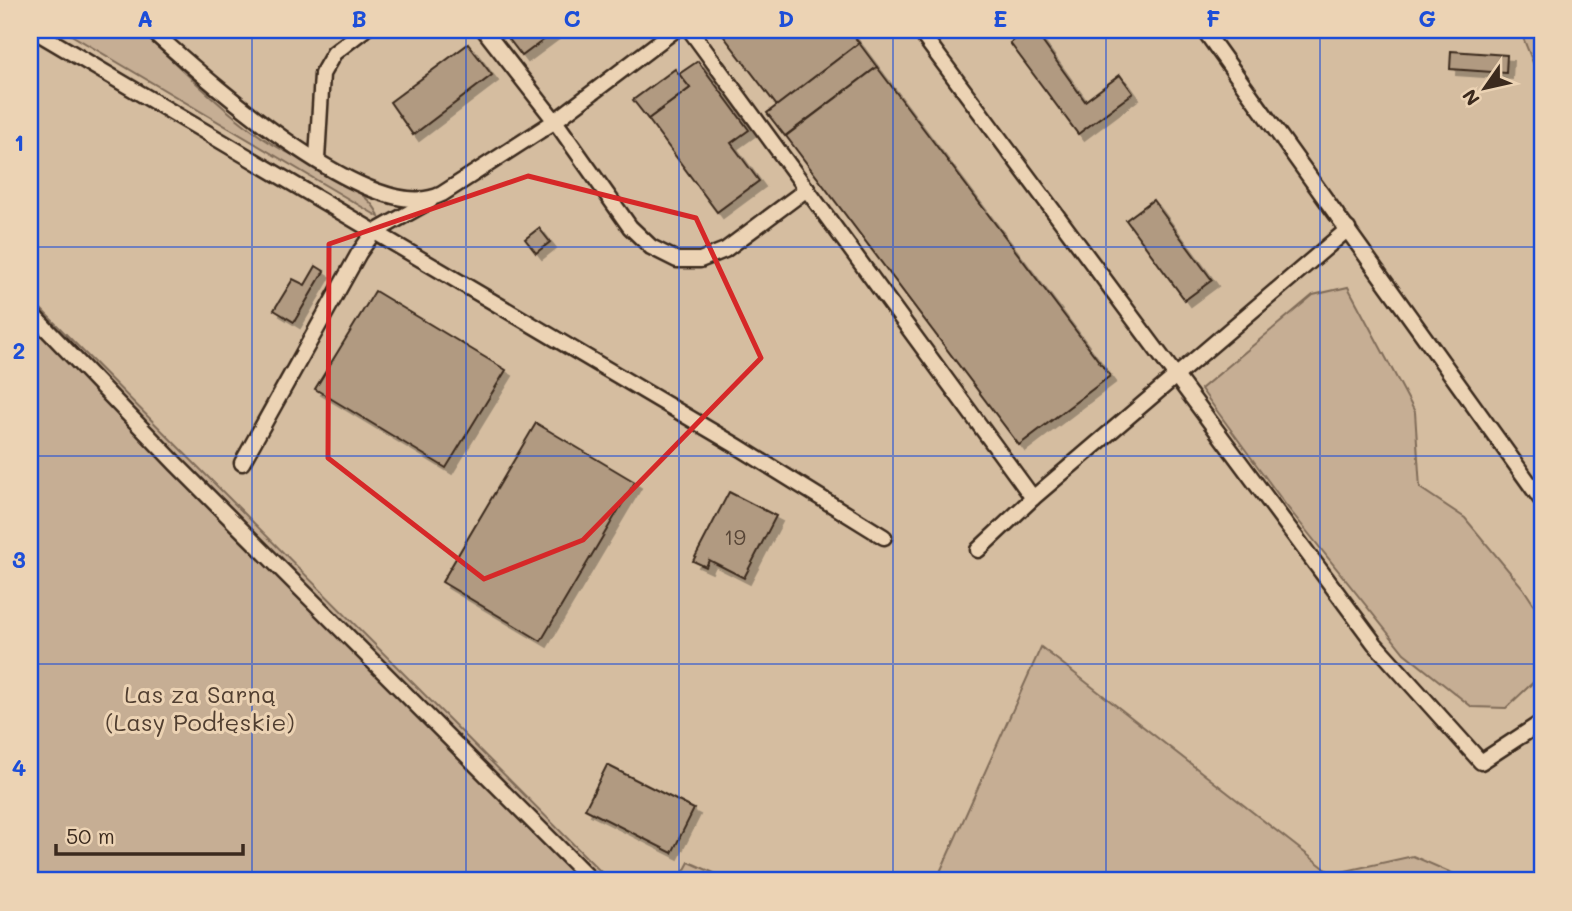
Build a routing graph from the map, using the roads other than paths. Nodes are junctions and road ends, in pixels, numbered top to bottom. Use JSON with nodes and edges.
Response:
{"nodes":[{"id":1,"x":33,"y":30,"type":"edge"},
{"id":2,"x":151,"y":30,"type":"edge"},
{"id":3,"x":364,"y":30,"type":"edge"},
{"id":4,"x":484,"y":30,"type":"edge"},
{"id":5,"x":675,"y":30,"type":"edge"},
{"id":6,"x":690,"y":30,"type":"edge"},
{"id":7,"x":919,"y":30,"type":"edge"},
{"id":8,"x":1204,"y":30,"type":"edge"},
{"id":9,"x":555,"y":121,"type":"junction"},
{"id":10,"x":317,"y":159,"type":"junction"},
{"id":11,"x":807,"y":189,"type":"junction"},
{"id":12,"x":431,"y":200,"type":"junction"},
{"id":13,"x":1348,"y":229,"type":"junction"},
{"id":14,"x":373,"y":233,"type":"junction"},
{"id":15,"x":30,"y":312,"type":"edge"},
{"id":16,"x":1177,"y":378,"type":"junction"},
{"id":17,"x":242,"y":463,"type":"dead end"},
{"id":18,"x":1033,"y":498,"type":"junction"},
{"id":19,"x":1542,"y":501,"type":"edge"},
{"id":20,"x":884,"y":537,"type":"dead end"},
{"id":21,"x":978,"y":550,"type":"dead end"},
{"id":22,"x":1542,"y":722,"type":"edge"},
{"id":23,"x":592,"y":881,"type":"edge"}],
"edges":[{"from":1,"to":14,"type":"lane"},
{"from":2,"to":10,"type":"lane"},
{"from":3,"to":10,"type":"lane"},
{"from":4,"to":9,"type":"lane"},
{"from":5,"to":9,"type":"lane"},
{"from":6,"to":11,"type":"lane"},
{"from":7,"to":16,"type":"lane"},
{"from":8,"to":13,"type":"lane"},
{"from":9,"to":11,"type":"lane"},
{"from":9,"to":12,"type":"lane"},
{"from":10,"to":12,"type":"lane"},
{"from":11,"to":18,"type":"lane"},
{"from":12,"to":14,"type":"lane"},
{"from":13,"to":16,"type":"lane"},
{"from":13,"to":19,"type":"lane"},
{"from":14,"to":17,"type":"lane"},
{"from":14,"to":20,"type":"lane"},
{"from":15,"to":23,"type":"lane"},
{"from":16,"to":18,"type":"lane"},
{"from":16,"to":22,"type":"lane"},
{"from":18,"to":21,"type":"lane"}]}
